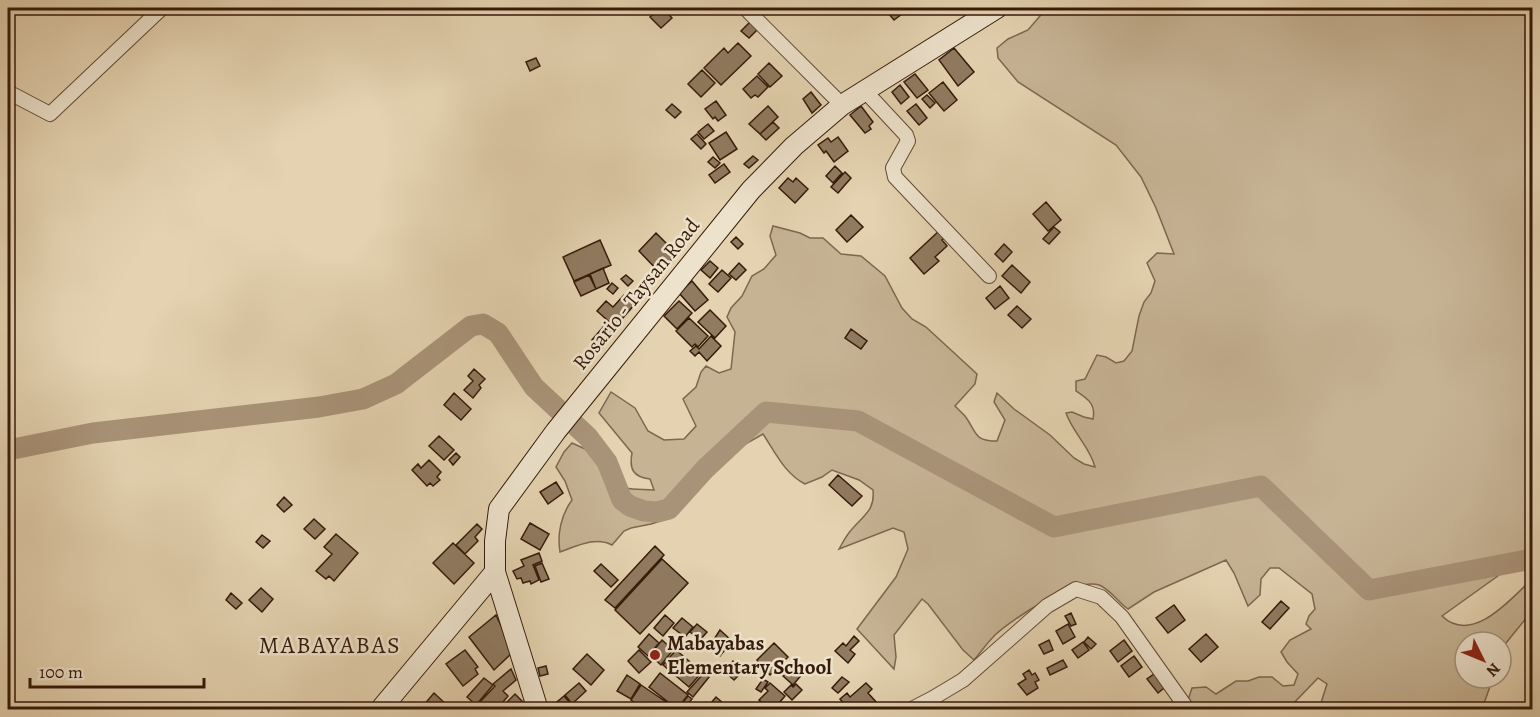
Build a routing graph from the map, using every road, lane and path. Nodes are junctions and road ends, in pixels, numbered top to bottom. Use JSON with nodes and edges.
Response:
{"nodes":[{"id":1,"x":162,"y":8,"type":"edge"},
{"id":2,"x":745,"y":8,"type":"edge"},
{"id":3,"x":997,"y":8,"type":"edge"},
{"id":4,"x":865,"y":91,"type":"junction"},
{"id":5,"x":8,"y":92,"type":"edge"},
{"id":6,"x":842,"y":105,"type":"junction"},
{"id":7,"x":989,"y":276,"type":"dead end"},
{"id":8,"x":495,"y":572,"type":"junction"},
{"id":9,"x":380,"y":710,"type":"edge"},
{"id":10,"x":537,"y":710,"type":"edge"},
{"id":11,"x":910,"y":710,"type":"edge"},
{"id":12,"x":1188,"y":710,"type":"edge"}],
"edges":[{"from":1,"to":5,"type":"street"},
{"from":2,"to":6,"type":"street"},
{"from":3,"to":4,"type":"main road","name":"Rosario - Taysan Road"},
{"from":4,"to":6,"type":"main road","name":"Rosario - Taysan Road"},
{"from":4,"to":7,"type":"street"},
{"from":6,"to":8,"type":"main road","name":"Rosario - Taysan Road"},
{"from":8,"to":9,"type":"main road"},
{"from":8,"to":10,"type":"main road","name":"Rosario - Taysan Road"},
{"from":11,"to":12,"type":"street"}]}
